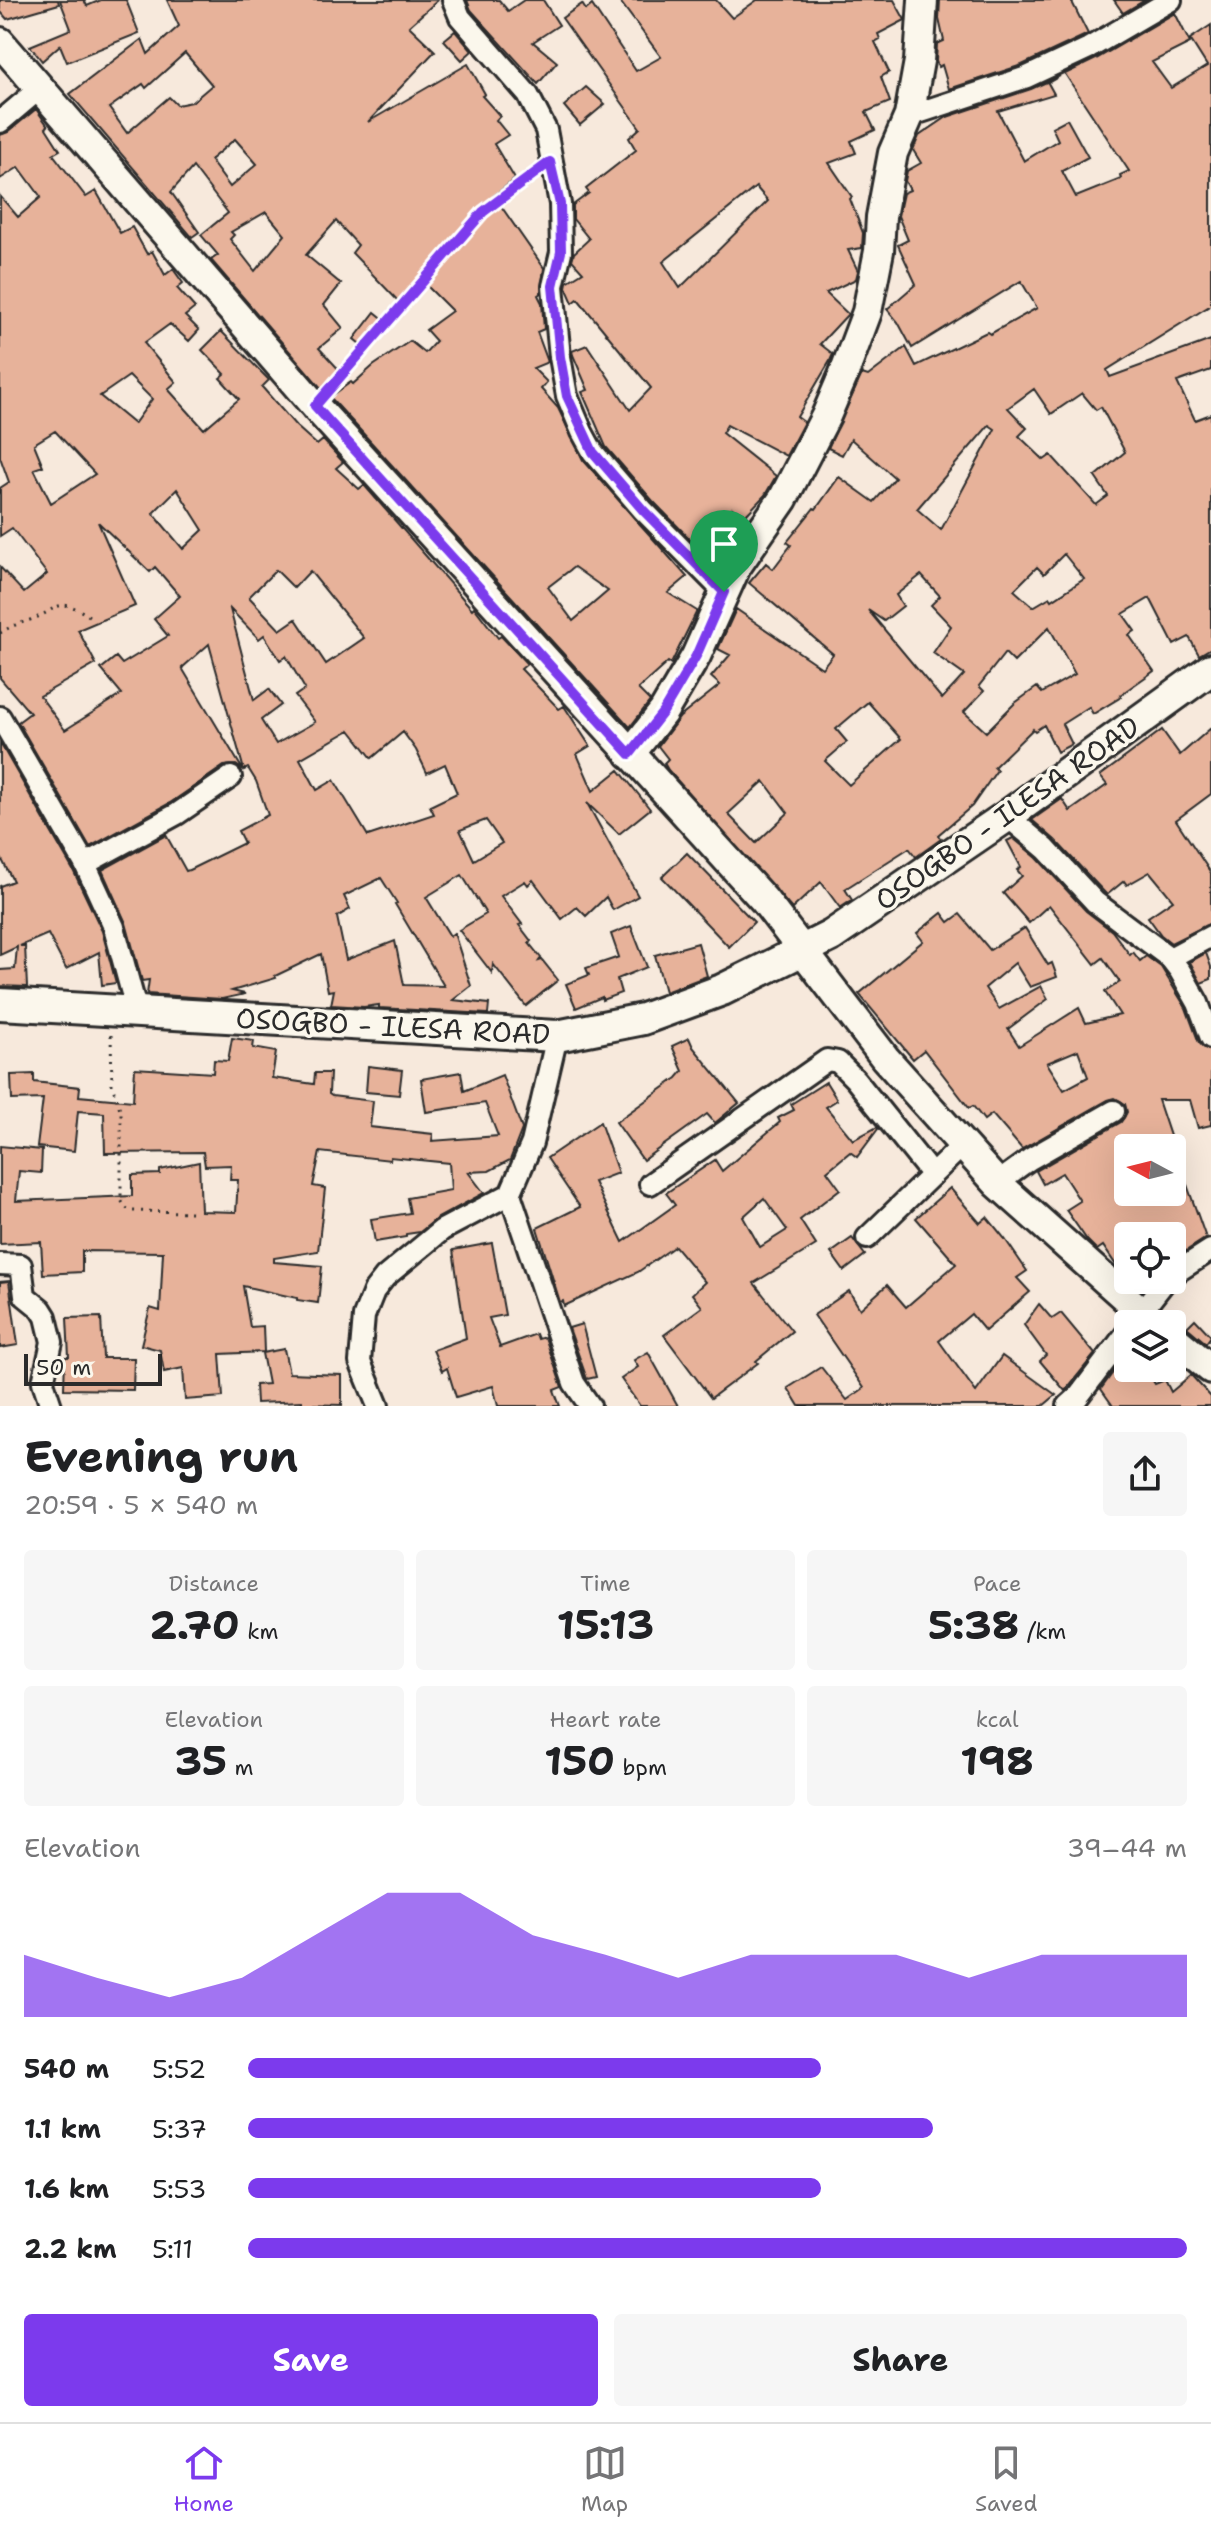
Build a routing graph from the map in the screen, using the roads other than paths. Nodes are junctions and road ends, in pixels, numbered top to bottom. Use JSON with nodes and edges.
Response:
{"nodes":[{"id":1,"x":453,"y":0,"type":"edge"},
{"id":2,"x":923,"y":0,"type":"edge"},
{"id":3,"x":1171,"y":0,"type":"edge"},
{"id":4,"x":0,"y":42,"type":"edge"},
{"id":5,"x":39,"y":89,"type":"junction"},
{"id":6,"x":909,"y":116,"type":"junction"},
{"id":7,"x":0,"y":122,"type":"edge"},
{"id":8,"x":724,"y":592,"type":"junction"},
{"id":9,"x":1211,"y":669,"type":"edge"},
{"id":10,"x":0,"y":717,"type":"edge"},
{"id":11,"x":630,"y":754,"type":"junction"},
{"id":12,"x":231,"y":777,"type":"dead end"},
{"id":13,"x":1007,"y":816,"type":"junction"},
{"id":14,"x":85,"y":864,"type":"junction"},
{"id":15,"x":1211,"y":936,"type":"edge"},
{"id":16,"x":802,"y":952,"type":"junction"},
{"id":17,"x":1170,"y":958,"type":"junction"},
{"id":18,"x":0,"y":1004,"type":"edge"},
{"id":19,"x":124,"y":1011,"type":"junction"},
{"id":20,"x":557,"y":1036,"type":"junction"},
{"id":21,"x":1211,"y":1038,"type":"edge"},
{"id":22,"x":885,"y":1058,"type":"junction"},
{"id":23,"x":855,"y":1079,"type":"junction"},
{"id":24,"x":1114,"y":1111,"type":"dead end"},
{"id":25,"x":963,"y":1145,"type":"junction"},
{"id":26,"x":932,"y":1175,"type":"junction"},
{"id":27,"x":997,"y":1183,"type":"junction"},
{"id":28,"x":650,"y":1184,"type":"dead end"},
{"id":29,"x":510,"y":1194,"type":"junction"},
{"id":30,"x":867,"y":1238,"type":"dead end"},
{"id":31,"x":1211,"y":1250,"type":"edge"},
{"id":32,"x":0,"y":1264,"type":"edge"},
{"id":33,"x":1186,"y":1266,"type":"edge"},
{"id":34,"x":1127,"y":1310,"type":"edge"},
{"id":35,"x":1186,"y":1348,"type":"edge"},
{"id":36,"x":1114,"y":1355,"type":"edge"},
{"id":37,"x":1211,"y":1369,"type":"edge"},
{"id":38,"x":1077,"y":1403,"type":"edge"},
{"id":39,"x":587,"y":1404,"type":"edge"},
{"id":40,"x":51,"y":1406,"type":"edge"},
{"id":41,"x":378,"y":1406,"type":"edge"}],
"edges":[{"from":1,"to":8,"type":"street"},
{"from":2,"to":6,"type":"main road"},
{"from":3,"to":6,"type":"street"},
{"from":4,"to":5,"type":"main road"},
{"from":5,"to":7,"type":"street"},
{"from":5,"to":11,"type":"main road"},
{"from":6,"to":8,"type":"main road"},
{"from":8,"to":11,"type":"main road"},
{"from":9,"to":13,"type":"main road","name":"OSOGBO - ILESA ROAD"},
{"from":10,"to":14,"type":"street"},
{"from":11,"to":16,"type":"main road"},
{"from":12,"to":14,"type":"street"},
{"from":13,"to":16,"type":"main road","name":"OSOGBO - ILESA ROAD"},
{"from":13,"to":17,"type":"street"},
{"from":14,"to":19,"type":"street"},
{"from":15,"to":17,"type":"street"},
{"from":16,"to":20,"type":"main road","name":"OSOGBO - ILESA ROAD"},
{"from":16,"to":22,"type":"main road"},
{"from":17,"to":21,"type":"street"},
{"from":18,"to":19,"type":"main road","name":"OSOGBO - ILESA ROAD"},
{"from":19,"to":20,"type":"main road","name":"OSOGBO - ILESA ROAD"},
{"from":20,"to":29,"type":"street"},
{"from":22,"to":23,"type":"street"},
{"from":22,"to":25,"type":"main road"},
{"from":23,"to":26,"type":"street"},
{"from":23,"to":28,"type":"street"},
{"from":24,"to":27,"type":"street"},
{"from":25,"to":26,"type":"street"},
{"from":25,"to":27,"type":"main road"},
{"from":26,"to":30,"type":"street"},
{"from":27,"to":34,"type":"main road"},
{"from":29,"to":39,"type":"street"},
{"from":29,"to":41,"type":"street"},
{"from":31,"to":33,"type":"street"},
{"from":32,"to":40,"type":"street"},
{"from":35,"to":37,"type":"main road"},
{"from":36,"to":38,"type":"street"}]}
